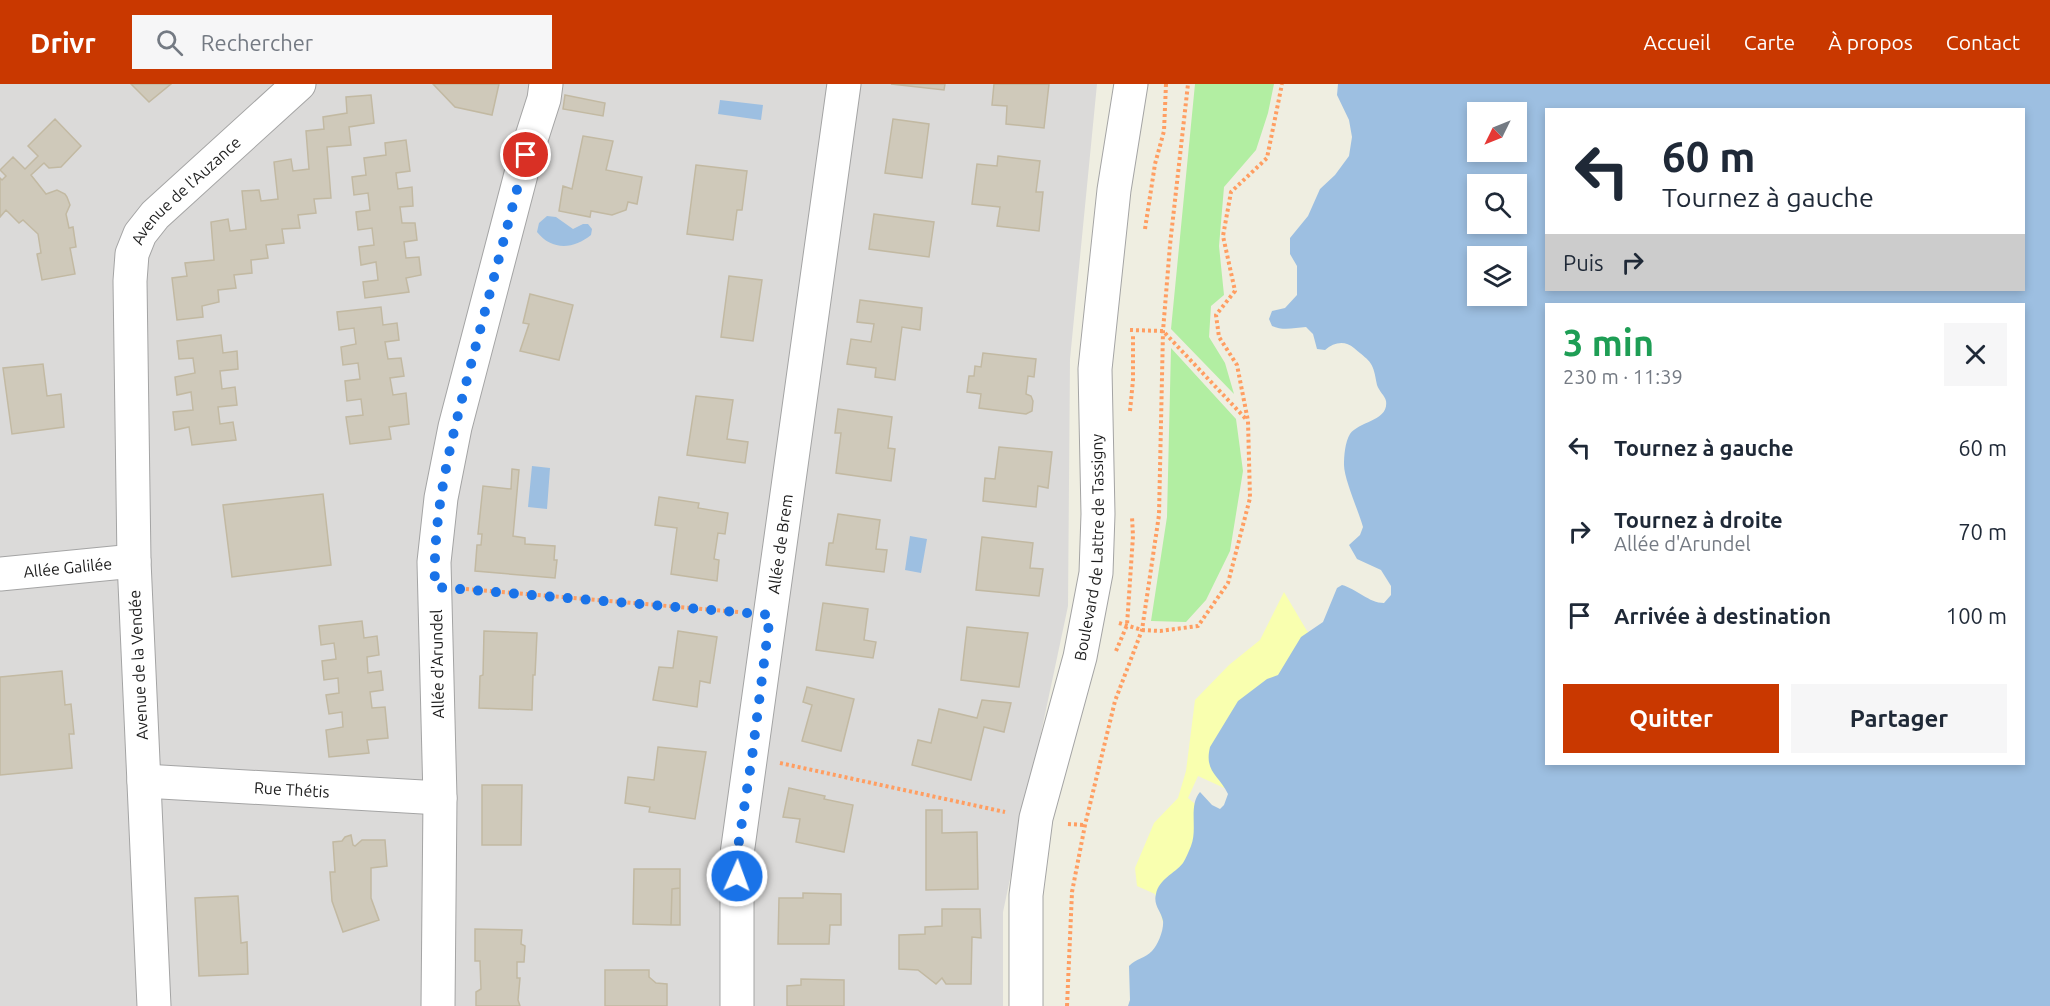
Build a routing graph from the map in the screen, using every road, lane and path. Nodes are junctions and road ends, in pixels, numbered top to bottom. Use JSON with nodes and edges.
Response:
{"nodes":[{"id":1,"x":299,"y":84,"type":"edge"},
{"id":2,"x":546,"y":84,"type":"edge"},
{"id":3,"x":844,"y":84,"type":"edge"},
{"id":4,"x":1131,"y":84,"type":"edge"},
{"id":5,"x":1188,"y":84,"type":"edge"},
{"id":6,"x":1282,"y":84,"type":"edge"},
{"id":7,"x":130,"y":325,"type":"joint"},
{"id":8,"x":1100,"y":326,"type":"junction"},
{"id":9,"x":1163,"y":331,"type":"junction"},
{"id":10,"x":1248,"y":421,"type":"junction"},
{"id":11,"x":134,"y":561,"type":"junction"},
{"id":12,"x":0,"y":574,"type":"edge"},
{"id":13,"x":435,"y":587,"type":"junction"},
{"id":14,"x":770,"y":615,"type":"junction"},
{"id":15,"x":1089,"y":617,"type":"junction"},
{"id":16,"x":1142,"y":630,"type":"junction"},
{"id":17,"x":752,"y":757,"type":"junction"},
{"id":18,"x":144,"y":781,"type":"junction"},
{"id":19,"x":440,"y":798,"type":"junction"},
{"id":20,"x":1036,"y":818,"type":"junction"},
{"id":21,"x":1085,"y":825,"type":"junction"},
{"id":22,"x":154,"y":1006,"type":"edge"},
{"id":23,"x":438,"y":1006,"type":"edge"},
{"id":24,"x":737,"y":1006,"type":"edge"},
{"id":25,"x":1026,"y":1006,"type":"edge"},
{"id":26,"x":1067,"y":1006,"type":"edge"}],
"edges":[{"from":1,"to":7,"type":"street","name":"Avenue de l'Auzance"},
{"from":2,"to":13,"type":"street","name":"Allée d'Arundel"},
{"from":3,"to":14,"type":"street","name":"Allée de Brem"},
{"from":4,"to":8,"type":"street","name":"Boulevard de Lattre de Tassigny"},
{"from":5,"to":9,"type":"path"},
{"from":6,"to":10,"type":"path"},
{"from":7,"to":11,"type":"street","name":"Avenue de la Vendée"},
{"from":8,"to":9,"type":"path"},
{"from":8,"to":15,"type":"street","name":"Boulevard de Lattre de Tassigny"},
{"from":9,"to":10,"type":"path"},
{"from":9,"to":16,"type":"path"},
{"from":10,"to":16,"type":"path"},
{"from":11,"to":12,"type":"street","name":"Allée Galilée"},
{"from":11,"to":18,"type":"street","name":"Avenue de la Vendée"},
{"from":13,"to":14,"type":"path"},
{"from":13,"to":19,"type":"street","name":"Allée d'Arundel"},
{"from":14,"to":17,"type":"street","name":"Allée de Brem"},
{"from":15,"to":16,"type":"path"},
{"from":15,"to":20,"type":"street","name":"Boulevard de Lattre de Tassigny"},
{"from":16,"to":21,"type":"path"},
{"from":17,"to":20,"type":"path"},
{"from":17,"to":24,"type":"street","name":"Allée de Brem"},
{"from":18,"to":19,"type":"street","name":"Rue Thétis"},
{"from":18,"to":22,"type":"street","name":"Avenue de la Vendée"},
{"from":19,"to":23,"type":"street","name":"Allée d'Arundel"},
{"from":20,"to":21,"type":"path"},
{"from":20,"to":25,"type":"street","name":"Boulevard de Lattre de Tassigny"},
{"from":21,"to":26,"type":"path"}]}
